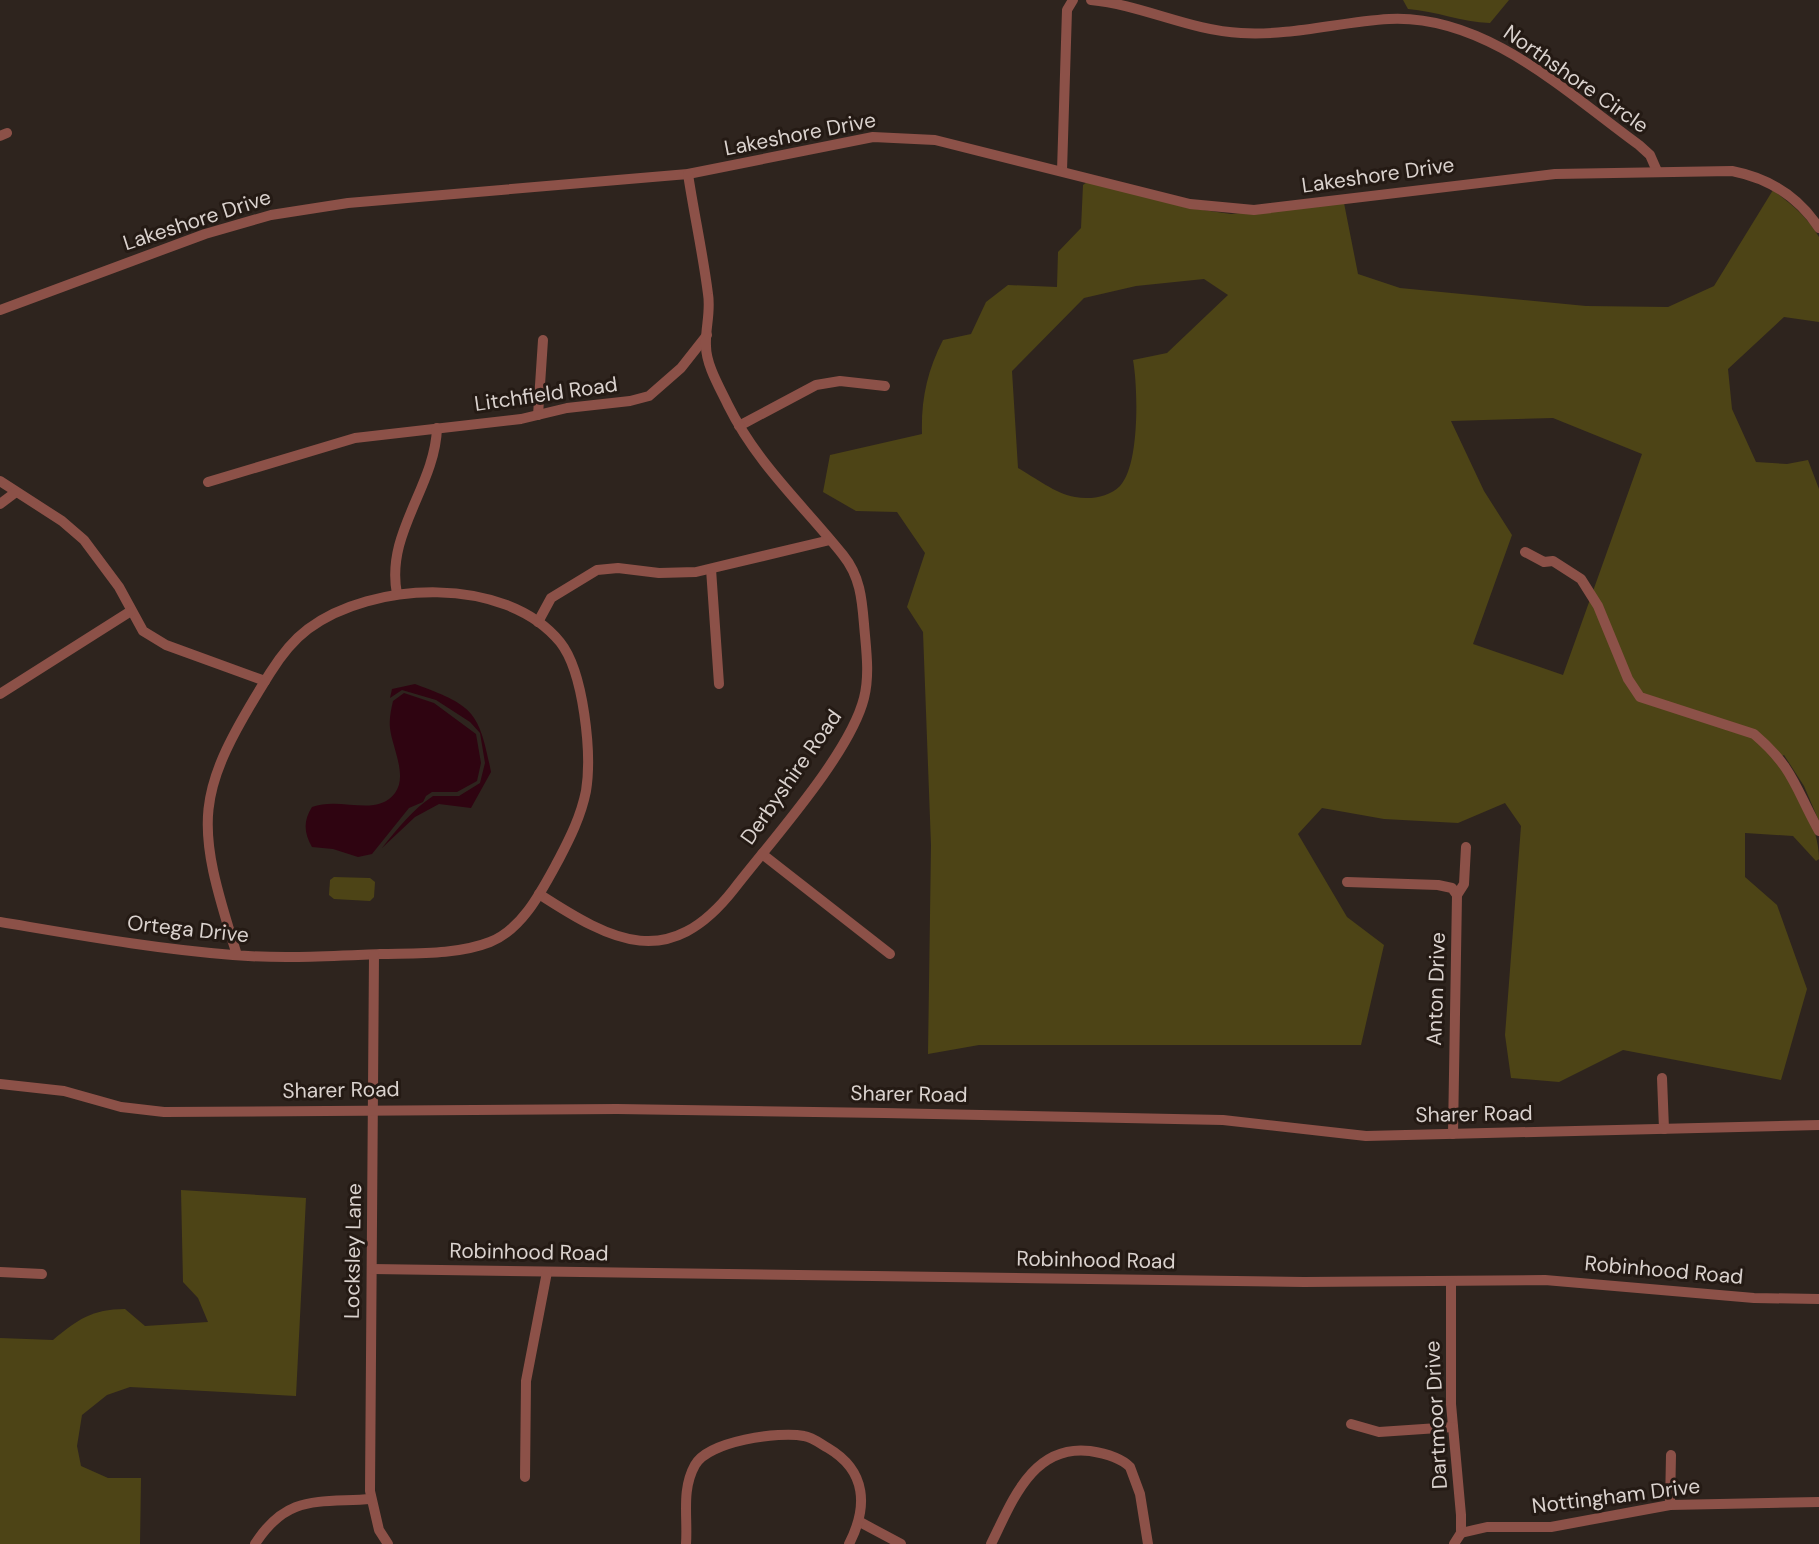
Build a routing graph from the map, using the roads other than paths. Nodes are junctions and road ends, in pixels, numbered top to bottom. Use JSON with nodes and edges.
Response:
{"nodes":[{"id":1,"x":1073,"y":0,"type":"edge"},
{"id":2,"x":1091,"y":0,"type":"edge"},
{"id":3,"x":1657,"y":171,"type":"junction"},
{"id":4,"x":1062,"y":172,"type":"junction"},
{"id":5,"x":688,"y":174,"type":"junction"},
{"id":6,"x":1819,"y":228,"type":"edge"},
{"id":7,"x":0,"y":310,"type":"edge"},
{"id":8,"x":707,"y":335,"type":"junction"},
{"id":9,"x":543,"y":340,"type":"dead end"},
{"id":10,"x":885,"y":386,"type":"dead end"},
{"id":11,"x":538,"y":415,"type":"junction"},
{"id":12,"x":738,"y":426,"type":"junction"},
{"id":13,"x":437,"y":428,"type":"junction"},
{"id":14,"x":0,"y":481,"type":"edge"},
{"id":15,"x":208,"y":482,"type":"dead end"},
{"id":16,"x":16,"y":492,"type":"junction"},
{"id":17,"x":0,"y":504,"type":"edge"},
{"id":18,"x":830,"y":540,"type":"junction"},
{"id":19,"x":1525,"y":552,"type":"dead end"},
{"id":20,"x":711,"y":569,"type":"junction"},
{"id":21,"x":397,"y":594,"type":"junction"},
{"id":22,"x":131,"y":611,"type":"junction"},
{"id":23,"x":538,"y":622,"type":"junction"},
{"id":24,"x":265,"y":681,"type":"junction"},
{"id":25,"x":719,"y":684,"type":"dead end"},
{"id":26,"x":0,"y":694,"type":"edge"},
{"id":27,"x":1819,"y":831,"type":"edge"},
{"id":28,"x":1466,"y":847,"type":"dead end"},
{"id":29,"x":762,"y":854,"type":"junction"},
{"id":30,"x":1347,"y":882,"type":"dead end"},
{"id":31,"x":539,"y":894,"type":"junction"},
{"id":32,"x":1457,"y":895,"type":"junction"},
{"id":33,"x":0,"y":922,"type":"edge"},
{"id":34,"x":890,"y":954,"type":"dead end"},
{"id":35,"x":237,"y":955,"type":"junction"},
{"id":36,"x":374,"y":955,"type":"junction"},
{"id":37,"x":1662,"y":1078,"type":"dead end"},
{"id":38,"x":0,"y":1084,"type":"edge"},
{"id":39,"x":373,"y":1109,"type":"junction"},
{"id":40,"x":1819,"y":1125,"type":"edge"},
{"id":41,"x":1664,"y":1129,"type":"junction"},
{"id":42,"x":1452,"y":1135,"type":"junction"},
{"id":43,"x":372,"y":1269,"type":"junction"},
{"id":44,"x":0,"y":1272,"type":"edge"},
{"id":45,"x":547,"y":1272,"type":"junction"},
{"id":46,"x":42,"y":1274,"type":"dead end"},
{"id":47,"x":1451,"y":1282,"type":"junction"},
{"id":48,"x":1819,"y":1299,"type":"edge"},
{"id":49,"x":1352,"y":1424,"type":"dead end"},
{"id":50,"x":1453,"y":1427,"type":"junction"},
{"id":51,"x":1671,"y":1455,"type":"dead end"},
{"id":52,"x":524,"y":1477,"type":"dead end"},
{"id":53,"x":371,"y":1499,"type":"junction"},
{"id":54,"x":1819,"y":1502,"type":"edge"},
{"id":55,"x":1670,"y":1505,"type":"junction"},
{"id":56,"x":860,"y":1522,"type":"junction"},
{"id":57,"x":1461,"y":1533,"type":"junction"},
{"id":58,"x":255,"y":1544,"type":"edge"},
{"id":59,"x":388,"y":1544,"type":"edge"},
{"id":60,"x":686,"y":1544,"type":"edge"},
{"id":61,"x":849,"y":1544,"type":"edge"},
{"id":62,"x":901,"y":1544,"type":"edge"},
{"id":63,"x":991,"y":1544,"type":"edge"},
{"id":64,"x":1148,"y":1544,"type":"edge"},
{"id":65,"x":1454,"y":1544,"type":"edge"}],
"edges":[{"from":1,"to":4,"type":"street"},
{"from":2,"to":3,"type":"street","name":"Northshore Circle"},
{"from":3,"to":4,"type":"street","name":"Lakeshore Drive"},
{"from":3,"to":6,"type":"street","name":"Lakeshore Drive"},
{"from":4,"to":5,"type":"street","name":"Lakeshore Drive"},
{"from":5,"to":7,"type":"street","name":"Lakeshore Drive"},
{"from":5,"to":8,"type":"street"},
{"from":8,"to":11,"type":"street","name":"Litchfield Road"},
{"from":8,"to":12,"type":"street","name":"Derbyshire Road"},
{"from":9,"to":11,"type":"street"},
{"from":10,"to":12,"type":"street"},
{"from":11,"to":13,"type":"street","name":"Litchfield Road"},
{"from":12,"to":18,"type":"street","name":"Derbyshire Road"},
{"from":13,"to":15,"type":"street","name":"Litchfield Road"},
{"from":13,"to":21,"type":"street"},
{"from":14,"to":16,"type":"street"},
{"from":16,"to":17,"type":"street"},
{"from":16,"to":22,"type":"street"},
{"from":18,"to":20,"type":"street"},
{"from":18,"to":29,"type":"street","name":"Derbyshire Road"},
{"from":19,"to":27,"type":"street"},
{"from":20,"to":23,"type":"street"},
{"from":20,"to":25,"type":"street"},
{"from":21,"to":23,"type":"street","name":"Ortega Drive"},
{"from":21,"to":24,"type":"street","name":"Ortega Drive"},
{"from":22,"to":24,"type":"street"},
{"from":22,"to":26,"type":"street"},
{"from":23,"to":31,"type":"street","name":"Ortega Drive"},
{"from":24,"to":35,"type":"street","name":"Ortega Drive"},
{"from":28,"to":32,"type":"street","name":"Anton Drive"},
{"from":29,"to":31,"type":"street","name":"Derbyshire Road"},
{"from":29,"to":34,"type":"street"},
{"from":30,"to":32,"type":"street"},
{"from":31,"to":36,"type":"street","name":"Ortega Drive"},
{"from":32,"to":42,"type":"street","name":"Anton Drive"},
{"from":33,"to":35,"type":"street","name":"Ortega Drive"},
{"from":35,"to":36,"type":"street","name":"Ortega Drive"},
{"from":36,"to":39,"type":"street","name":"Locksley Lane"},
{"from":37,"to":41,"type":"street"},
{"from":38,"to":39,"type":"street","name":"Sharer Road"},
{"from":39,"to":42,"type":"street","name":"Sharer Road"},
{"from":39,"to":43,"type":"street","name":"Locksley Lane"},
{"from":40,"to":41,"type":"street","name":"Sharer Road"},
{"from":41,"to":42,"type":"street","name":"Sharer Road"},
{"from":43,"to":45,"type":"street","name":"Robinhood Road"},
{"from":43,"to":53,"type":"street","name":"Locksley Lane"},
{"from":44,"to":46,"type":"street"},
{"from":45,"to":47,"type":"street","name":"Robinhood Road"},
{"from":45,"to":52,"type":"street"},
{"from":47,"to":48,"type":"street","name":"Robinhood Road"},
{"from":47,"to":50,"type":"street","name":"Dartmoor Drive"},
{"from":49,"to":50,"type":"street"},
{"from":50,"to":57,"type":"street","name":"Dartmoor Drive"},
{"from":51,"to":55,"type":"street"},
{"from":53,"to":58,"type":"street"},
{"from":53,"to":59,"type":"street","name":"Locksley Lane"},
{"from":54,"to":55,"type":"street","name":"Nottingham Drive"},
{"from":55,"to":57,"type":"street","name":"Nottingham Drive"},
{"from":56,"to":60,"type":"street"},
{"from":56,"to":61,"type":"street"},
{"from":56,"to":62,"type":"street"},
{"from":57,"to":65,"type":"street"},
{"from":63,"to":64,"type":"street"}]}
